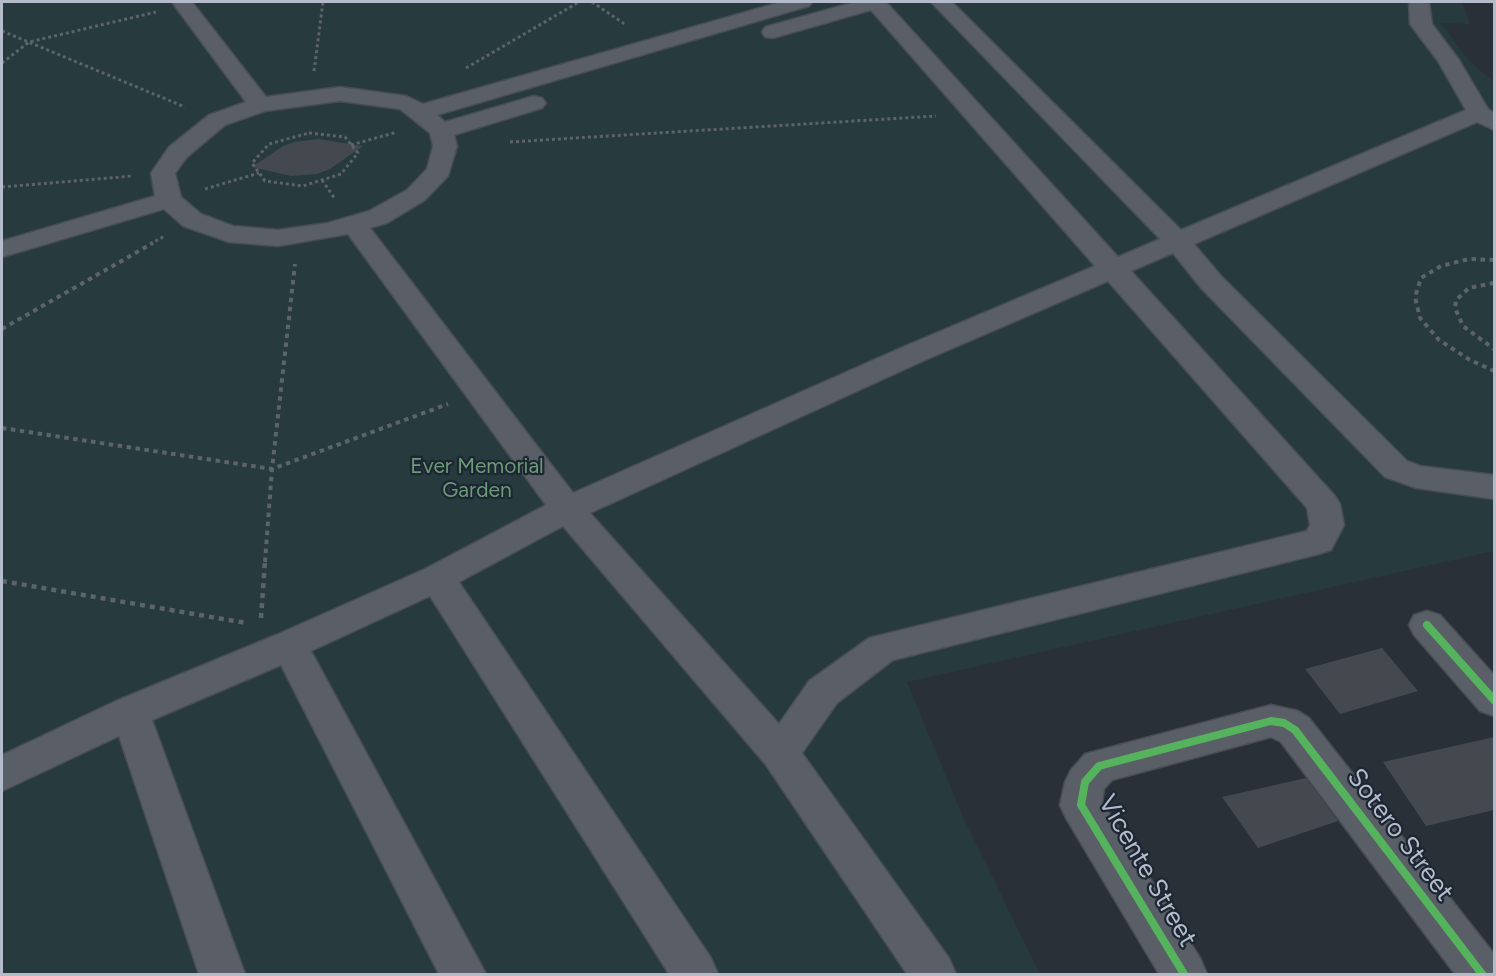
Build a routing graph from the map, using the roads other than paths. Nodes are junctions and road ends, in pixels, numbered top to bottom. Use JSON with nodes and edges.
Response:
{"nodes":[{"id":1,"x":802,"y":2,"type":"edge"},
{"id":2,"x":875,"y":2,"type":"edge"},
{"id":3,"x":941,"y":2,"type":"edge"},
{"id":4,"x":1419,"y":2,"type":"edge"},
{"id":5,"x":184,"y":3,"type":"edge"},
{"id":6,"x":715,"y":49,"type":"dead end"},
{"id":7,"x":555,"y":97,"type":"dead end"},
{"id":8,"x":260,"y":105,"type":"junction"},
{"id":9,"x":1487,"y":118,"type":"edge"},
{"id":10,"x":428,"y":123,"type":"junction"},
{"id":11,"x":169,"y":200,"type":"junction"},
{"id":12,"x":354,"y":224,"type":"junction"},
{"id":13,"x":1177,"y":241,"type":"junction"},
{"id":14,"x":2,"y":249,"type":"edge"},
{"id":15,"x":1115,"y":269,"type":"junction"},
{"id":16,"x":1494,"y":487,"type":"edge"},
{"id":17,"x":567,"y":509,"type":"junction"},
{"id":18,"x":437,"y":578,"type":"junction"},
{"id":19,"x":1427,"y":625,"type":"dead end"},
{"id":20,"x":269,"y":643,"type":"junction"},
{"id":21,"x":1494,"y":700,"type":"edge"},
{"id":22,"x":130,"y":712,"type":"junction"},
{"id":23,"x":1284,"y":723,"type":"joint"},
{"id":24,"x":780,"y":753,"type":"junction"},
{"id":25,"x":2,"y":774,"type":"edge"},
{"id":26,"x":222,"y":975,"type":"edge"},
{"id":27,"x":463,"y":975,"type":"edge"},
{"id":28,"x":695,"y":975,"type":"edge"},
{"id":29,"x":933,"y":975,"type":"edge"},
{"id":30,"x":1184,"y":975,"type":"edge"},
{"id":31,"x":1482,"y":975,"type":"edge"}],
"edges":[{"from":1,"to":10,"type":"street"},
{"from":2,"to":6,"type":"street"},
{"from":2,"to":15,"type":"street"},
{"from":3,"to":13,"type":"street"},
{"from":4,"to":9,"type":"street"},
{"from":5,"to":8,"type":"street"},
{"from":7,"to":10,"type":"street"},
{"from":8,"to":10,"type":"street"},
{"from":8,"to":11,"type":"street"},
{"from":9,"to":13,"type":"street"},
{"from":10,"to":12,"type":"street"},
{"from":11,"to":12,"type":"street"},
{"from":11,"to":14,"type":"street"},
{"from":12,"to":17,"type":"street"},
{"from":13,"to":15,"type":"street"},
{"from":13,"to":16,"type":"street"},
{"from":15,"to":17,"type":"street"},
{"from":15,"to":24,"type":"street"},
{"from":17,"to":18,"type":"street"},
{"from":17,"to":24,"type":"street"},
{"from":18,"to":20,"type":"street"},
{"from":18,"to":28,"type":"street"},
{"from":19,"to":21,"type":"street"},
{"from":20,"to":22,"type":"street"},
{"from":20,"to":27,"type":"street"},
{"from":22,"to":25,"type":"street"},
{"from":22,"to":26,"type":"street"},
{"from":23,"to":30,"type":"street","name":"Vicente Street"},
{"from":23,"to":31,"type":"street","name":"Sotero Street"},
{"from":24,"to":29,"type":"street"}]}
